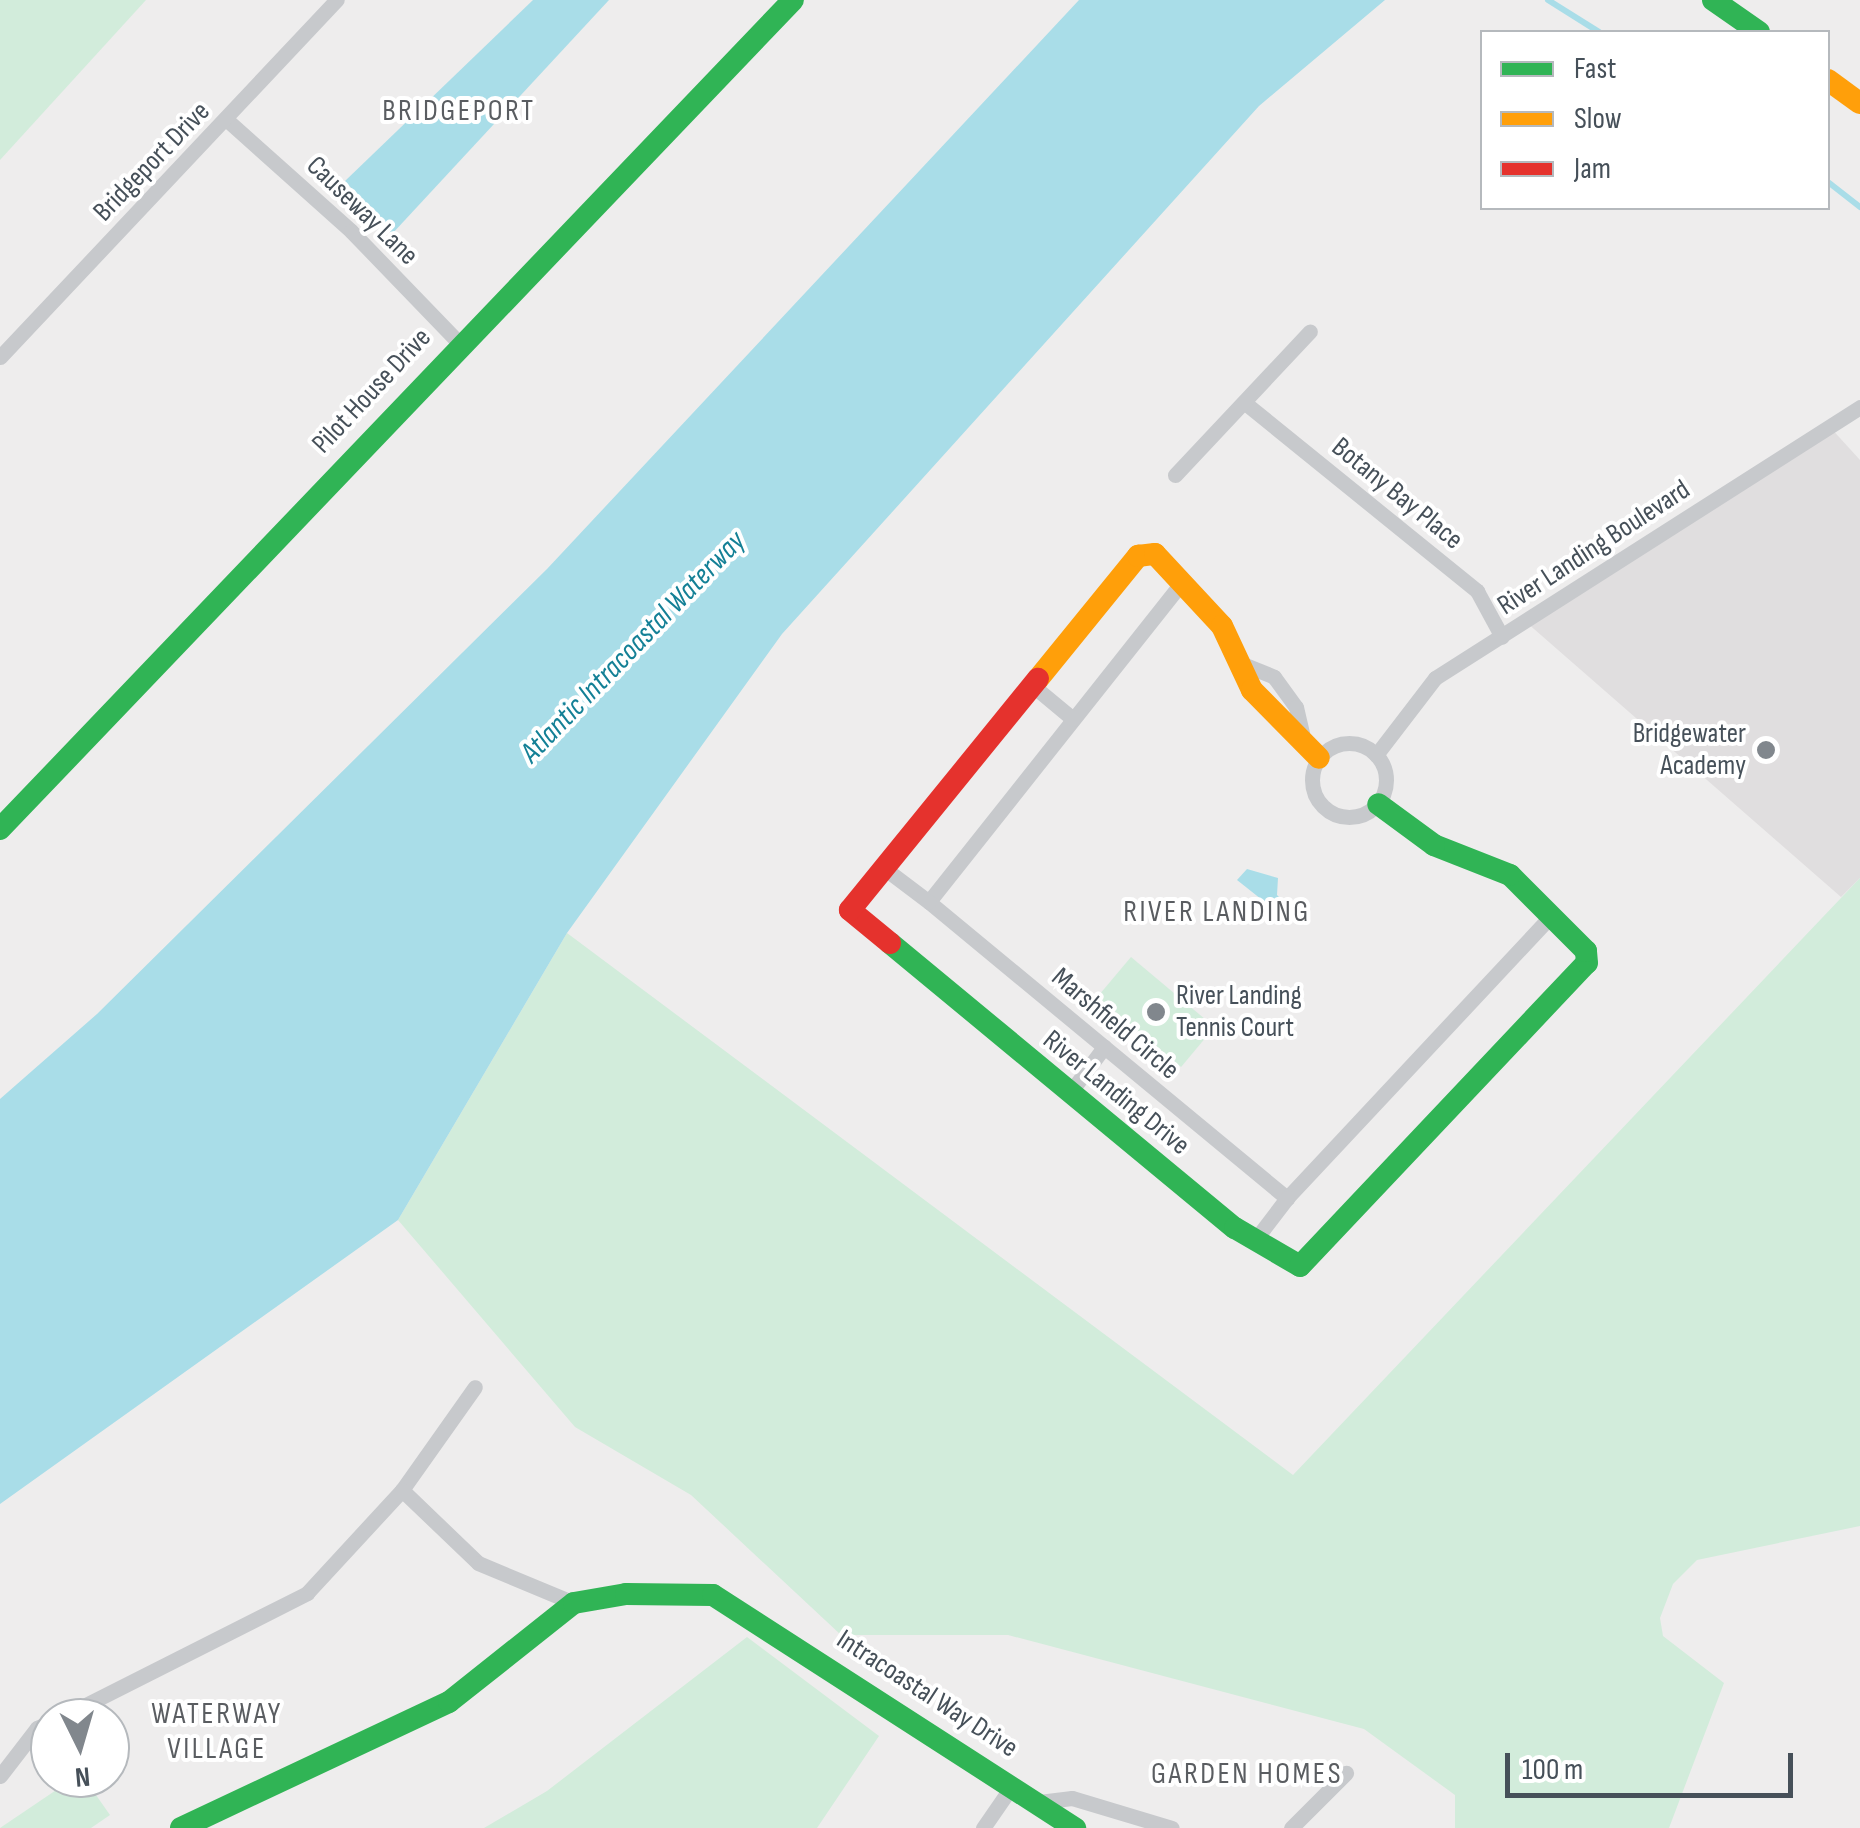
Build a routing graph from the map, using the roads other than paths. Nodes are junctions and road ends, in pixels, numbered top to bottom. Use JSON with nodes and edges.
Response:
{"nodes":[{"id":1,"x":337,"y":0,"type":"edge"},
{"id":2,"x":793,"y":0,"type":"edge"},
{"id":3,"x":1712,"y":0,"type":"edge"},
{"id":4,"x":1756,"y":30,"type":"edge"},
{"id":5,"x":1830,"y":81,"type":"edge"},
{"id":6,"x":1860,"y":103,"type":"edge"},
{"id":7,"x":227,"y":120,"type":"junction"},
{"id":8,"x":1310,"y":331,"type":"dead end"},
{"id":9,"x":459,"y":342,"type":"junction"},
{"id":10,"x":0,"y":357,"type":"edge"},
{"id":11,"x":1245,"y":403,"type":"junction"},
{"id":12,"x":1860,"y":406,"type":"edge"},
{"id":13,"x":1176,"y":475,"type":"dead end"},
{"id":14,"x":1183,"y":581,"type":"junction"},
{"id":15,"x":1502,"y":637,"type":"junction"},
{"id":16,"x":1032,"y":685,"type":"junction"},
{"id":17,"x":1074,"y":720,"type":"junction"},
{"id":18,"x":1376,"y":754,"type":"junction"},
{"id":19,"x":1319,"y":758,"type":"junction"},
{"id":20,"x":1378,"y":804,"type":"junction"},
{"id":21,"x":0,"y":829,"type":"edge"},
{"id":22,"x":884,"y":868,"type":"junction"},
{"id":23,"x":929,"y":902,"type":"junction"},
{"id":24,"x":1551,"y":916,"type":"junction"},
{"id":25,"x":1104,"y":1047,"type":"junction"},
{"id":26,"x":1069,"y":1094,"type":"junction"},
{"id":27,"x":1287,"y":1198,"type":"junction"},
{"id":28,"x":1255,"y":1240,"type":"junction"},
{"id":29,"x":475,"y":1387,"type":"dead end"},
{"id":30,"x":402,"y":1490,"type":"junction"},
{"id":31,"x":574,"y":1603,"type":"junction"},
{"id":32,"x":100,"y":1698,"type":"edge"},
{"id":33,"x":30,"y":1737,"type":"edge"},
{"id":34,"x":1346,"y":1773,"type":"dead end"},
{"id":35,"x":0,"y":1776,"type":"edge"},
{"id":36,"x":1012,"y":1786,"type":"junction"},
{"id":37,"x":1039,"y":1802,"type":"junction"},
{"id":38,"x":181,"y":1828,"type":"edge"},
{"id":39,"x":982,"y":1828,"type":"edge"},
{"id":40,"x":1075,"y":1828,"type":"edge"},
{"id":41,"x":1172,"y":1828,"type":"edge"},
{"id":42,"x":1291,"y":1828,"type":"edge"}],
"edges":[{"from":1,"to":7,"type":"street","name":"Bridgeport Drive"},
{"from":2,"to":9,"type":"street","name":"Pilot House Drive"},
{"from":3,"to":4,"type":"street"},
{"from":5,"to":6,"type":"street"},
{"from":7,"to":9,"type":"street","name":"Causeway Lane"},
{"from":7,"to":10,"type":"street","name":"Bridgeport Drive"},
{"from":8,"to":11,"type":"street"},
{"from":9,"to":21,"type":"street","name":"Pilot House Drive"},
{"from":11,"to":13,"type":"street"},
{"from":11,"to":15,"type":"street","name":"Botany Bay Place"},
{"from":12,"to":15,"type":"street","name":"River Landing Boulevard"},
{"from":14,"to":16,"type":"street","name":"River Landing Drive"},
{"from":14,"to":17,"type":"street"},
{"from":14,"to":19,"type":"street","name":"River Landing Drive"},
{"from":15,"to":18,"type":"street","name":"River Landing Boulevard"},
{"from":16,"to":17,"type":"street"},
{"from":16,"to":22,"type":"street","name":"River Landing Drive"},
{"from":17,"to":23,"type":"street"},
{"from":18,"to":19,"type":"street"},
{"from":18,"to":20,"type":"street"},
{"from":19,"to":20,"type":"street"},
{"from":20,"to":24,"type":"street","name":"River Landing Drive"},
{"from":22,"to":23,"type":"street","name":"Marshfield Circle"},
{"from":22,"to":26,"type":"street","name":"River Landing Drive"},
{"from":23,"to":25,"type":"street","name":"Marshfield Circle"},
{"from":24,"to":27,"type":"street"},
{"from":24,"to":28,"type":"street","name":"River Landing Drive"},
{"from":25,"to":26,"type":"street"},
{"from":25,"to":27,"type":"street","name":"Marshfield Circle"},
{"from":26,"to":28,"type":"street","name":"River Landing Drive"},
{"from":27,"to":28,"type":"street"},
{"from":29,"to":30,"type":"street"},
{"from":30,"to":31,"type":"street"},
{"from":30,"to":32,"type":"street"},
{"from":31,"to":36,"type":"street","name":"Intracoastal Way Drive"},
{"from":31,"to":38,"type":"street"},
{"from":33,"to":35,"type":"street"},
{"from":34,"to":42,"type":"street"},
{"from":36,"to":37,"type":"street","name":"Intracoastal Way Drive"},
{"from":36,"to":39,"type":"street"},
{"from":37,"to":40,"type":"street","name":"Intracoastal Way Drive"},
{"from":37,"to":41,"type":"street","name":"Intracoastal Way Drive"}]}
